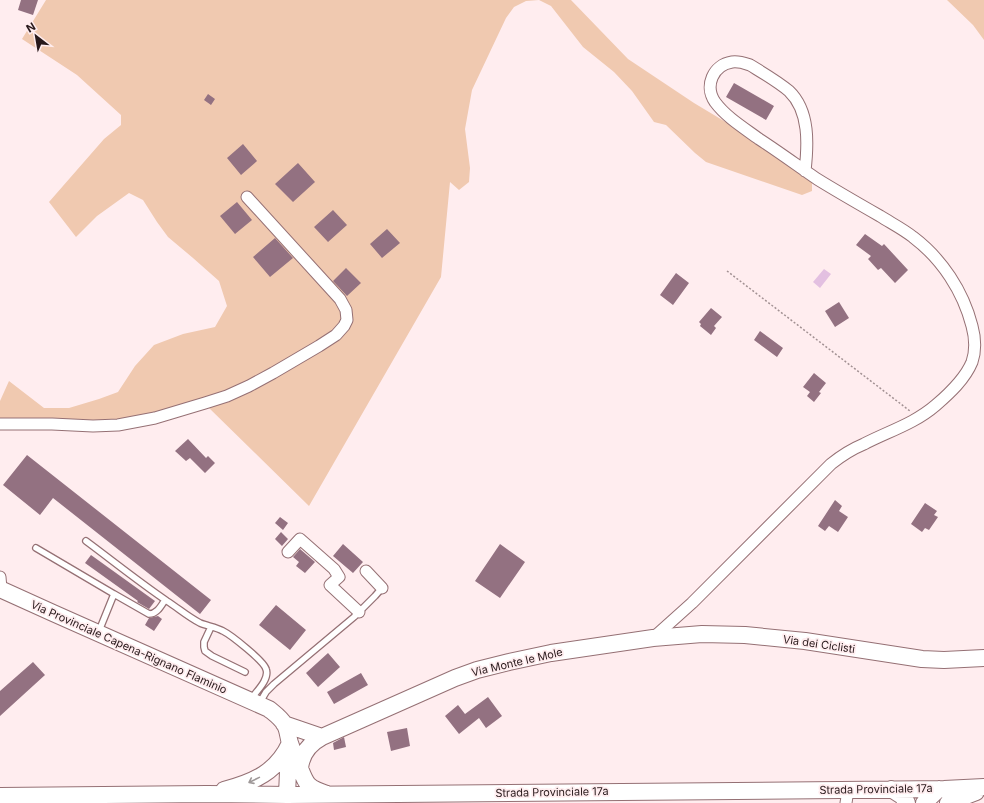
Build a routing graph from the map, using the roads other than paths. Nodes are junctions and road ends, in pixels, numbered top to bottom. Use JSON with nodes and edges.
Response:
{"nodes":[{"id":1,"x":805,"y":171,"type":"junction"},
{"id":2,"x":247,"y":196,"type":"dead end"},
{"id":3,"x":0,"y":424,"type":"edge"},
{"id":4,"x":86,"y":541,"type":"dead end"},
{"id":5,"x":36,"y":548,"type":"dead end"},
{"id":6,"x":288,"y":552,"type":"dead end"},
{"id":7,"x":366,"y":571,"type":"dead end"},
{"id":8,"x":0,"y":585,"type":"edge"},
{"id":9,"x":382,"y":588,"type":"joint"},
{"id":10,"x":114,"y":594,"type":"junction"},
{"id":11,"x":165,"y":600,"type":"junction"},
{"id":12,"x":358,"y":612,"type":"junction"},
{"id":13,"x":211,"y":626,"type":"junction"},
{"id":14,"x":98,"y":633,"type":"junction"},
{"id":15,"x":653,"y":638,"type":"junction"},
{"id":16,"x":984,"y":658,"type":"edge"},
{"id":17,"x":245,"y":672,"type":"dead end"},
{"id":18,"x":254,"y":702,"type":"junction"},
{"id":19,"x":284,"y":724,"type":"junction"},
{"id":20,"x":322,"y":737,"type":"junction"},
{"id":21,"x":290,"y":743,"type":"junction"},
{"id":22,"x":275,"y":765,"type":"junction"},
{"id":23,"x":300,"y":769,"type":"junction"},
{"id":24,"x":984,"y":788,"type":"edge"},
{"id":25,"x":891,"y":789,"type":"junction"},
{"id":26,"x":939,"y":793,"type":"edge"},
{"id":27,"x":206,"y":794,"type":"junction"},
{"id":28,"x":280,"y":795,"type":"junction"},
{"id":29,"x":330,"y":795,"type":"junction"},
{"id":30,"x":0,"y":796,"type":"edge"},
{"id":31,"x":847,"y":796,"type":"edge"},
{"id":32,"x":907,"y":803,"type":"edge"},
{"id":33,"x":924,"y":803,"type":"edge"},
{"id":34,"x":948,"y":803,"type":"edge"}],
"edges":[{"from":1,"to":1,"type":"street"},
{"from":1,"to":15,"type":"street"},
{"from":2,"to":3,"type":"street"},
{"from":4,"to":11,"type":"lane"},
{"from":5,"to":10,"type":"lane"},
{"from":6,"to":12,"type":"street"},
{"from":7,"to":9,"type":"street"},
{"from":8,"to":14,"type":"street","name":"Via Provinciale Capena-Rignano Flaminio"},
{"from":9,"to":12,"type":"lane"},
{"from":10,"to":11,"type":"lane"},
{"from":10,"to":14,"type":"lane"},
{"from":11,"to":13,"type":"lane"},
{"from":12,"to":18,"type":"lane"},
{"from":13,"to":17,"type":"lane"},
{"from":13,"to":18,"type":"lane"},
{"from":14,"to":18,"type":"street","name":"Via Provinciale Capena-Rignano Flaminio"},
{"from":15,"to":16,"type":"street","name":"Via dei Ciclisti"},
{"from":15,"to":20,"type":"street","name":"Via Monte le Mole"},
{"from":18,"to":19,"type":"street","name":"Via Provinciale Capena-Rignano Flaminio"},
{"from":19,"to":20,"type":"street"},
{"from":19,"to":21,"type":"street","name":"Via Provinciale Capena-Rignano Flaminio"},
{"from":20,"to":23,"type":"street","name":"Via Monte le Mole"},
{"from":21,"to":22,"type":"street"},
{"from":21,"to":23,"type":"street","name":"Via Provinciale Capena-Rignano Flaminio"},
{"from":21,"to":28,"type":"street"},
{"from":22,"to":27,"type":"street","one_way":true},
{"from":22,"to":28,"type":"street"},
{"from":23,"to":29,"type":"street","name":"Via Provinciale Capena-Rignano Flaminio"},
{"from":24,"to":26,"type":"street","name":"Strada Provinciale 17a"},
{"from":24,"to":34,"type":"street"},
{"from":25,"to":26,"type":"street","name":"Strada Provinciale 17a"},
{"from":25,"to":31,"type":"street","name":"Strada Provinciale 17a"},
{"from":25,"to":32,"type":"street"},
{"from":26,"to":33,"type":"street"},
{"from":27,"to":28,"type":"street","name":"Strada Provinciale 17a"},
{"from":27,"to":30,"type":"street","name":"Strada Provinciale 17a"},
{"from":28,"to":29,"type":"street","name":"Strada Provinciale 17a"},
{"from":29,"to":31,"type":"street","name":"Strada Provinciale 17a"}]}
